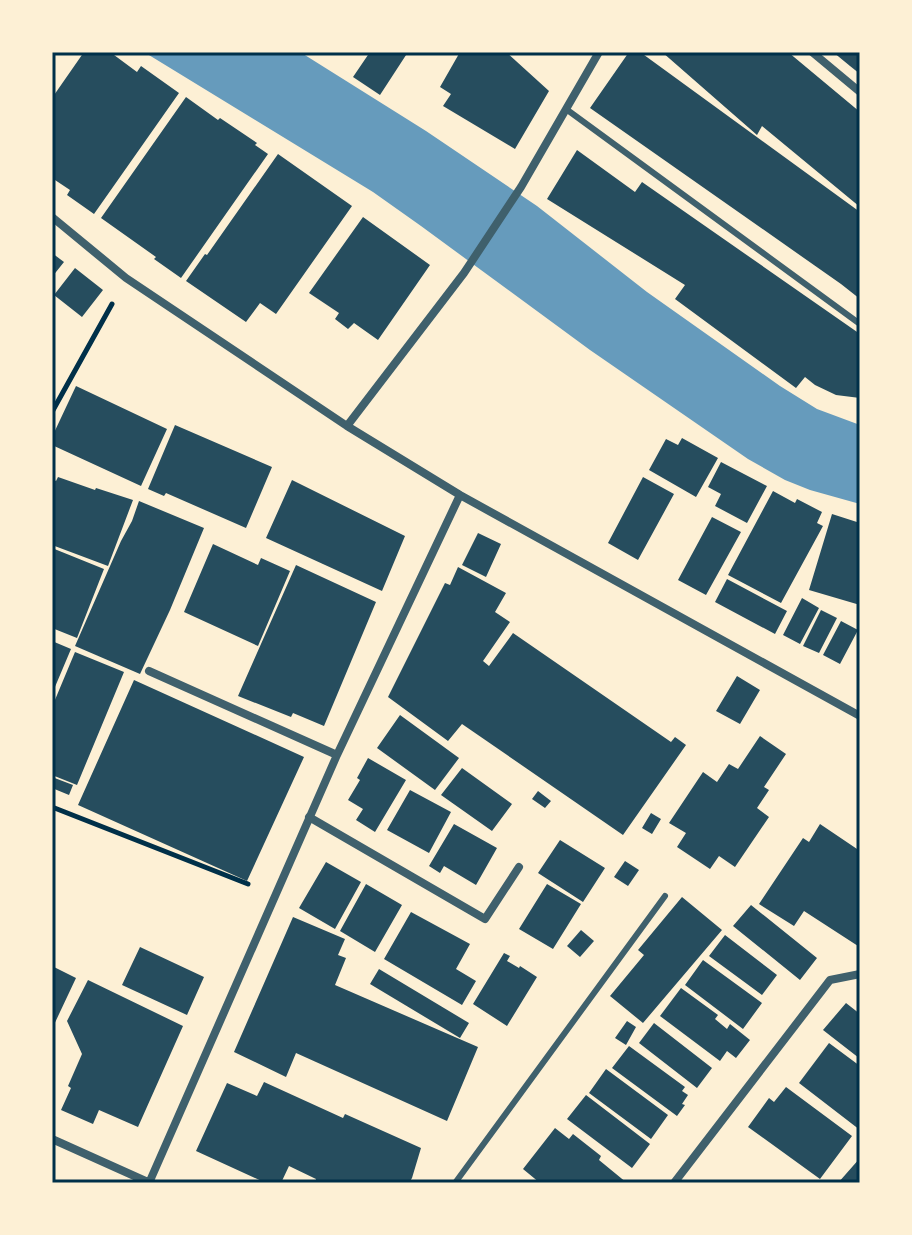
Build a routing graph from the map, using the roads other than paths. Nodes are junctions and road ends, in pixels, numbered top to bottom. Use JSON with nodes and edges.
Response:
{"nodes":[{"id":1,"x":599,"y":52,"type":"edge"},
{"id":2,"x":812,"y":52,"type":"edge"},
{"id":3,"x":860,"y":92,"type":"edge"},
{"id":4,"x":566,"y":109,"type":"junction"},
{"id":5,"x":52,"y":217,"type":"edge"},
{"id":6,"x":860,"y":324,"type":"edge"},
{"id":7,"x":347,"y":426,"type":"junction"},
{"id":8,"x":460,"y":495,"type":"junction"},
{"id":9,"x":149,"y":671,"type":"dead end"},
{"id":10,"x":860,"y":716,"type":"edge"},
{"id":11,"x":337,"y":755,"type":"junction"},
{"id":12,"x":309,"y":817,"type":"junction"},
{"id":13,"x":519,"y":867,"type":"dead end"},
{"id":14,"x":665,"y":896,"type":"dead end"},
{"id":15,"x":860,"y":974,"type":"edge"},
{"id":16,"x":52,"y":1139,"type":"edge"},
{"id":17,"x":149,"y":1183,"type":"edge"},
{"id":18,"x":455,"y":1183,"type":"edge"},
{"id":19,"x":674,"y":1183,"type":"edge"}],
"edges":[{"from":1,"to":4,"type":"street"},
{"from":2,"to":3,"type":"street"},
{"from":4,"to":6,"type":"lane"},
{"from":4,"to":7,"type":"street"},
{"from":5,"to":7,"type":"street"},
{"from":7,"to":8,"type":"street"},
{"from":8,"to":10,"type":"street"},
{"from":8,"to":11,"type":"street"},
{"from":9,"to":11,"type":"street"},
{"from":11,"to":12,"type":"street"},
{"from":12,"to":13,"type":"street"},
{"from":12,"to":17,"type":"street"},
{"from":14,"to":18,"type":"lane"},
{"from":15,"to":19,"type":"street"},
{"from":16,"to":17,"type":"street"}]}
